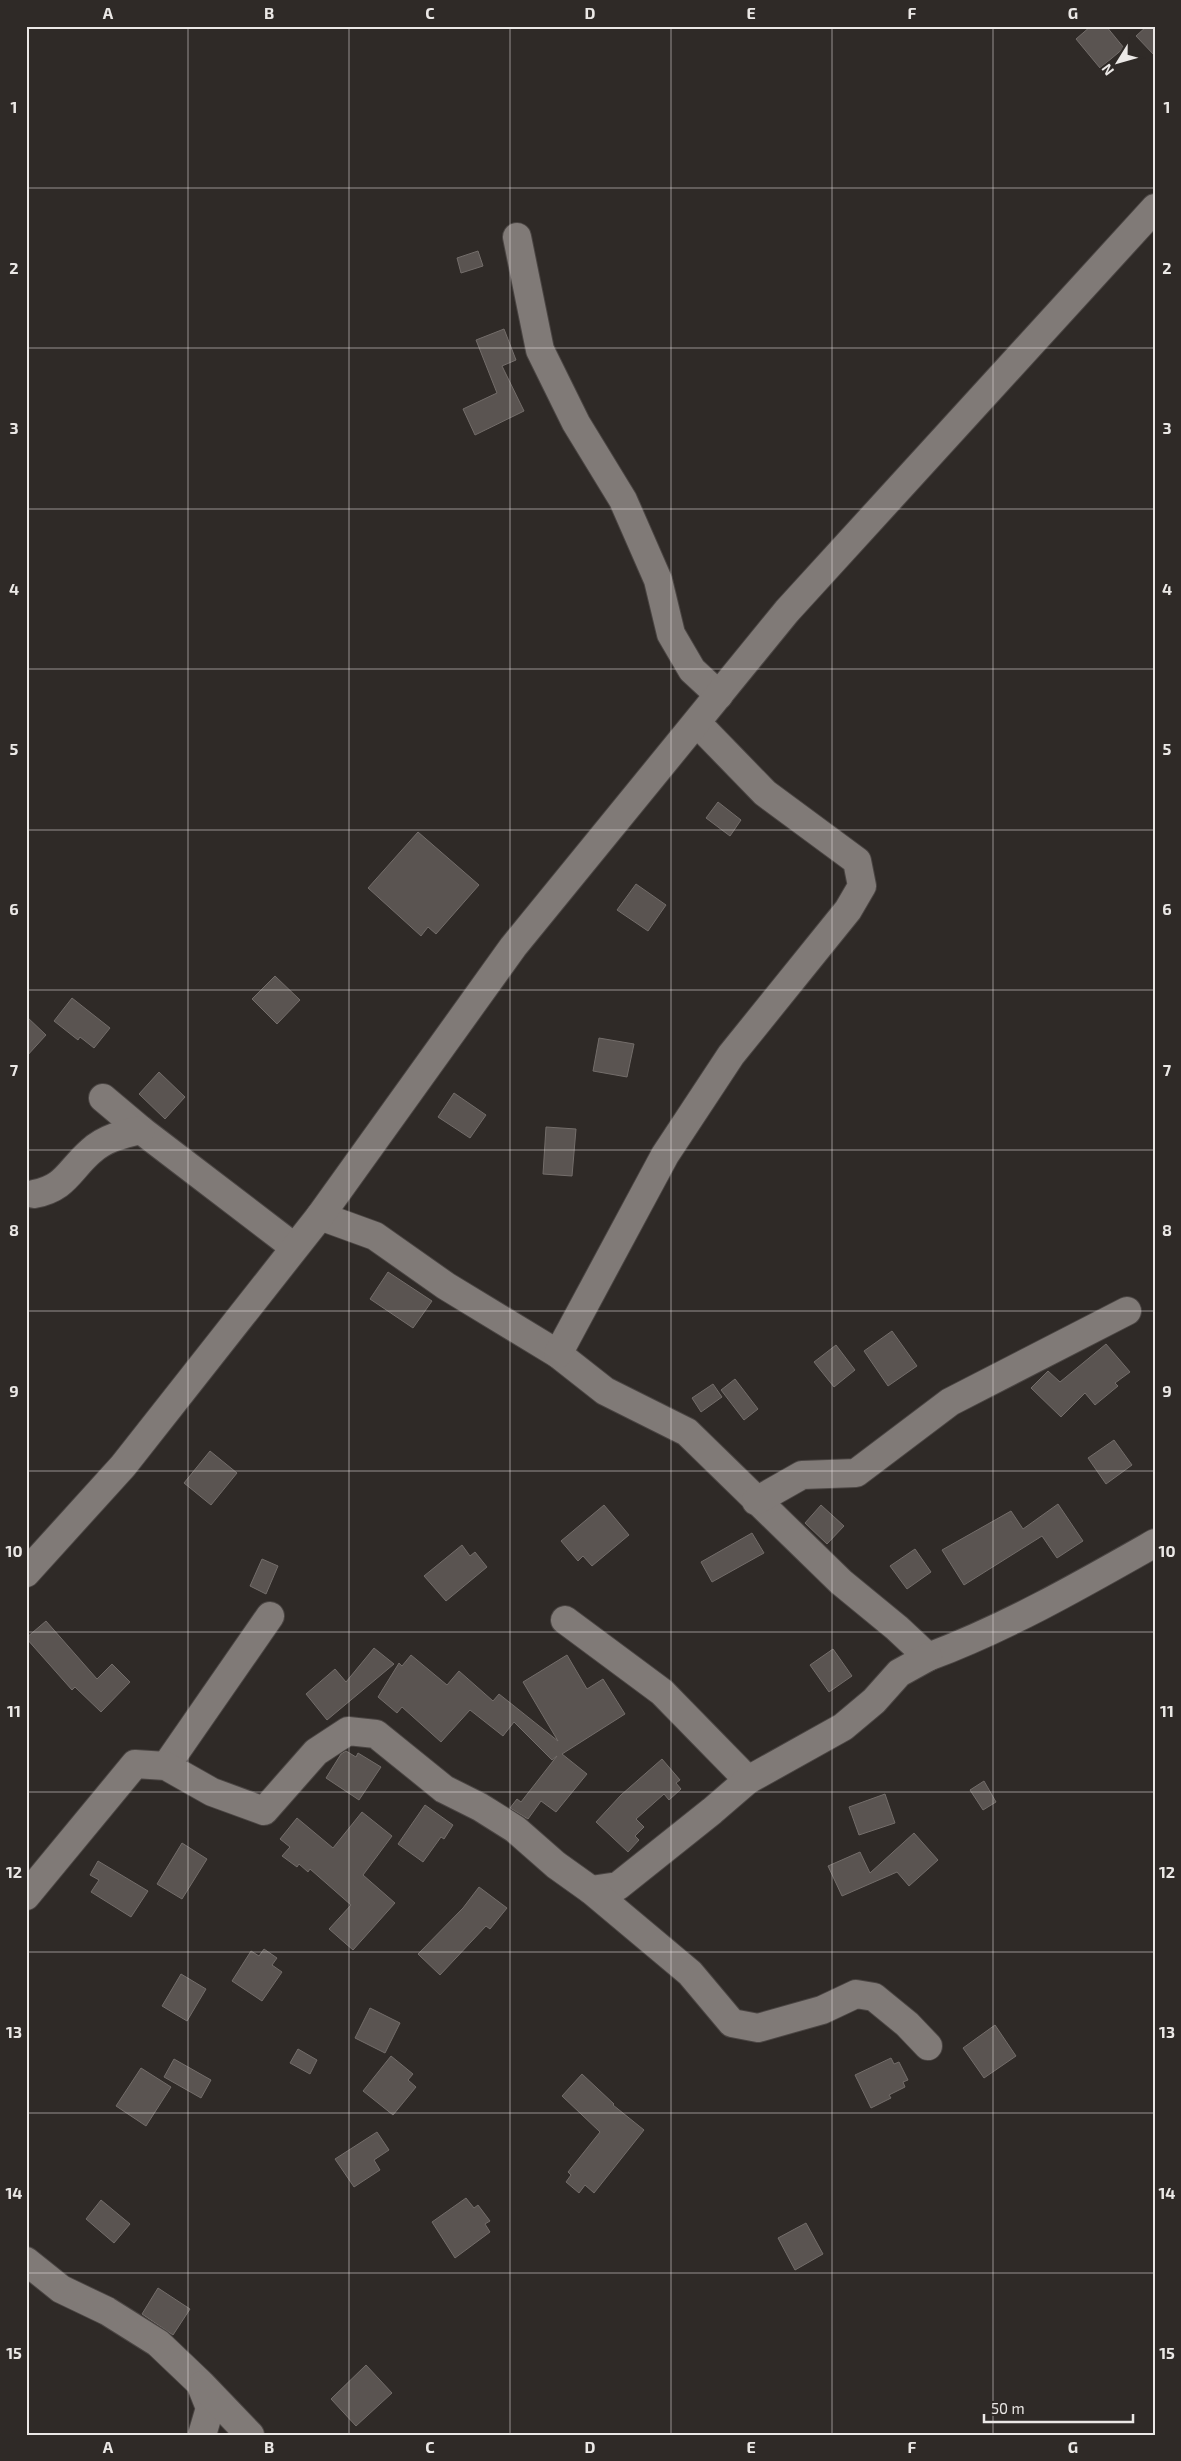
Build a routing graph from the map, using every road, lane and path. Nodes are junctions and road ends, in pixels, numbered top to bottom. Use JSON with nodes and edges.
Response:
{"nodes":[{"id":1,"x":1155,"y":208,"type":"edge"},
{"id":2,"x":517,"y":237,"type":"dead end"},
{"id":3,"x":720,"y":695,"type":"junction"},
{"id":4,"x":697,"y":723,"type":"junction"},
{"id":5,"x":104,"y":1098,"type":"dead end"},
{"id":6,"x":141,"y":1130,"type":"junction"},
{"id":7,"x":34,"y":1194,"type":"dead end"},
{"id":8,"x":320,"y":1216,"type":"junction"},
{"id":9,"x":294,"y":1247,"type":"junction"},
{"id":10,"x":1127,"y":1310,"type":"dead end"},
{"id":11,"x":558,"y":1354,"type":"junction"},
{"id":12,"x":756,"y":1501,"type":"junction"},
{"id":13,"x":1155,"y":1543,"type":"edge"},
{"id":14,"x":26,"y":1573,"type":"edge"},
{"id":15,"x":270,"y":1616,"type":"dead end"},
{"id":16,"x":565,"y":1620,"type":"dead end"},
{"id":17,"x":928,"y":1657,"type":"junction"},
{"id":18,"x":166,"y":1766,"type":"junction"},
{"id":19,"x":748,"y":1780,"type":"junction"},
{"id":20,"x":591,"y":1890,"type":"junction"},
{"id":21,"x":26,"y":1896,"type":"edge"},
{"id":22,"x":928,"y":2046,"type":"dead end"},
{"id":23,"x":26,"y":2261,"type":"edge"},
{"id":24,"x":200,"y":2383,"type":"junction"},
{"id":25,"x":202,"y":2435,"type":"edge"},
{"id":26,"x":250,"y":2435,"type":"edge"}],
"edges":[{"from":1,"to":3,"type":"street"},
{"from":2,"to":3,"type":"street"},
{"from":3,"to":4,"type":"street"},
{"from":4,"to":8,"type":"street"},
{"from":4,"to":11,"type":"street"},
{"from":5,"to":6,"type":"street"},
{"from":6,"to":7,"type":"street"},
{"from":6,"to":9,"type":"street"},
{"from":8,"to":9,"type":"street"},
{"from":8,"to":11,"type":"street"},
{"from":9,"to":14,"type":"street"},
{"from":10,"to":12,"type":"street"},
{"from":11,"to":12,"type":"street"},
{"from":12,"to":17,"type":"street"},
{"from":13,"to":17,"type":"street"},
{"from":15,"to":18,"type":"street"},
{"from":16,"to":19,"type":"street"},
{"from":17,"to":19,"type":"street"},
{"from":18,"to":20,"type":"street"},
{"from":18,"to":21,"type":"street"},
{"from":19,"to":20,"type":"street"},
{"from":20,"to":22,"type":"street"},
{"from":23,"to":24,"type":"street"},
{"from":24,"to":25,"type":"street"},
{"from":24,"to":26,"type":"street"}]}
